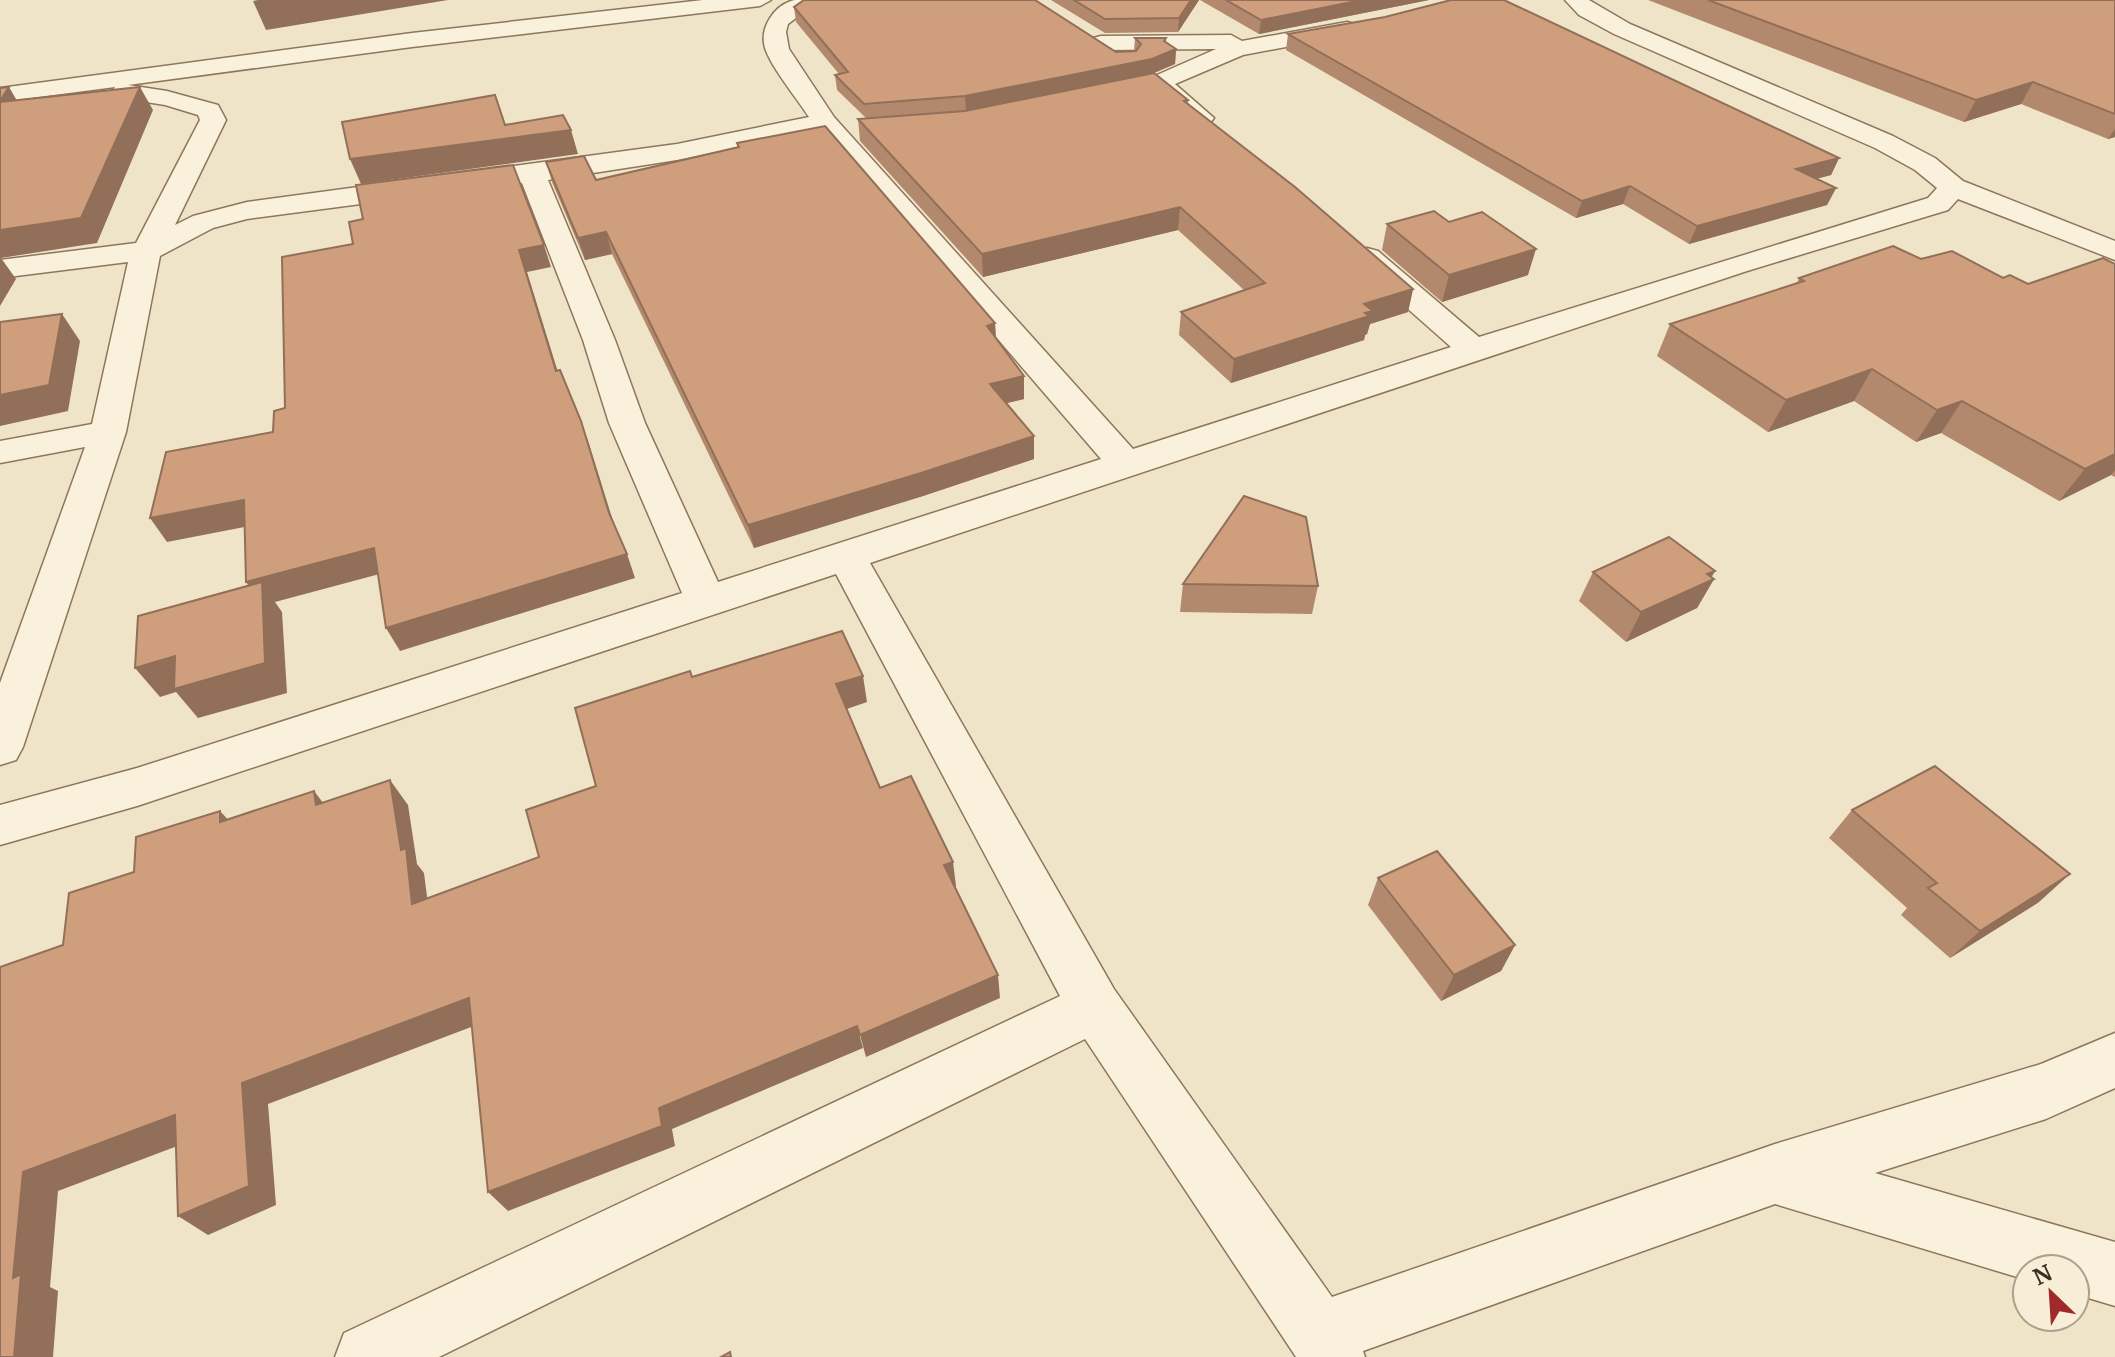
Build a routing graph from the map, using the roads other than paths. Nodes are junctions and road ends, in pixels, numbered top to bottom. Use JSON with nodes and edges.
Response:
{"nodes":[{"id":1,"x":760,"y":0,"type":"edge"},
{"id":2,"x":809,"y":0,"type":"edge"},
{"id":3,"x":1576,"y":0,"type":"edge"},
{"id":4,"x":1368,"y":25,"type":"edge"},
{"id":5,"x":1077,"y":28,"type":"edge"},
{"id":6,"x":1278,"y":40,"type":"junction"},
{"id":7,"x":1101,"y":43,"type":"junction"},
{"id":8,"x":1159,"y":83,"type":"junction"},
{"id":9,"x":54,"y":87,"type":"junction"},
{"id":10,"x":1132,"y":90,"type":"edge"},
{"id":11,"x":0,"y":95,"type":"edge"},
{"id":12,"x":840,"y":129,"type":"junction"},
{"id":13,"x":1225,"y":136,"type":"edge"},
{"id":14,"x":532,"y":174,"type":"junction"},
{"id":15,"x":1953,"y":187,"type":"junction"},
{"id":16,"x":1343,"y":236,"type":"edge"},
{"id":17,"x":146,"y":251,"type":"junction"},
{"id":18,"x":2115,"y":251,"type":"edge"},
{"id":19,"x":0,"y":269,"type":"edge"},
{"id":20,"x":1474,"y":350,"type":"junction"},
{"id":21,"x":108,"y":432,"type":"junction"},
{"id":22,"x":0,"y":452,"type":"edge"},
{"id":23,"x":1127,"y":465,"type":"junction"},
{"id":24,"x":846,"y":555,"type":"junction"},
{"id":25,"x":706,"y":601,"type":"junction"},
{"id":26,"x":0,"y":747,"type":"edge"},
{"id":27,"x":0,"y":825,"type":"edge"},
{"id":28,"x":1095,"y":1007,"type":"junction"},
{"id":29,"x":2115,"y":1060,"type":"edge"},
{"id":30,"x":1775,"y":1174,"type":"junction"},
{"id":31,"x":2115,"y":1274,"type":"edge"},
{"id":32,"x":1326,"y":1345,"type":"edge"},
{"id":33,"x":368,"y":1357,"type":"edge"}],
"edges":[{"from":1,"to":9,"type":"street"},
{"from":2,"to":12,"type":"street"},
{"from":3,"to":15,"type":"street"},
{"from":4,"to":6,"type":"street"},
{"from":5,"to":7,"type":"street"},
{"from":6,"to":7,"type":"street"},
{"from":6,"to":8,"type":"street"},
{"from":7,"to":8,"type":"street"},
{"from":8,"to":10,"type":"street"},
{"from":8,"to":13,"type":"street"},
{"from":9,"to":11,"type":"street"},
{"from":9,"to":17,"type":"street"},
{"from":12,"to":14,"type":"street"},
{"from":12,"to":23,"type":"street"},
{"from":14,"to":17,"type":"street"},
{"from":14,"to":25,"type":"street"},
{"from":15,"to":18,"type":"street"},
{"from":15,"to":20,"type":"street"},
{"from":16,"to":20,"type":"street"},
{"from":17,"to":19,"type":"street"},
{"from":17,"to":21,"type":"street"},
{"from":20,"to":23,"type":"street"},
{"from":21,"to":22,"type":"street"},
{"from":21,"to":26,"type":"street"},
{"from":23,"to":24,"type":"street"},
{"from":24,"to":25,"type":"street"},
{"from":24,"to":28,"type":"street"},
{"from":25,"to":27,"type":"street"},
{"from":28,"to":32,"type":"street"},
{"from":28,"to":33,"type":"street"},
{"from":29,"to":30,"type":"street"},
{"from":30,"to":31,"type":"street"},
{"from":30,"to":32,"type":"street"}]}
